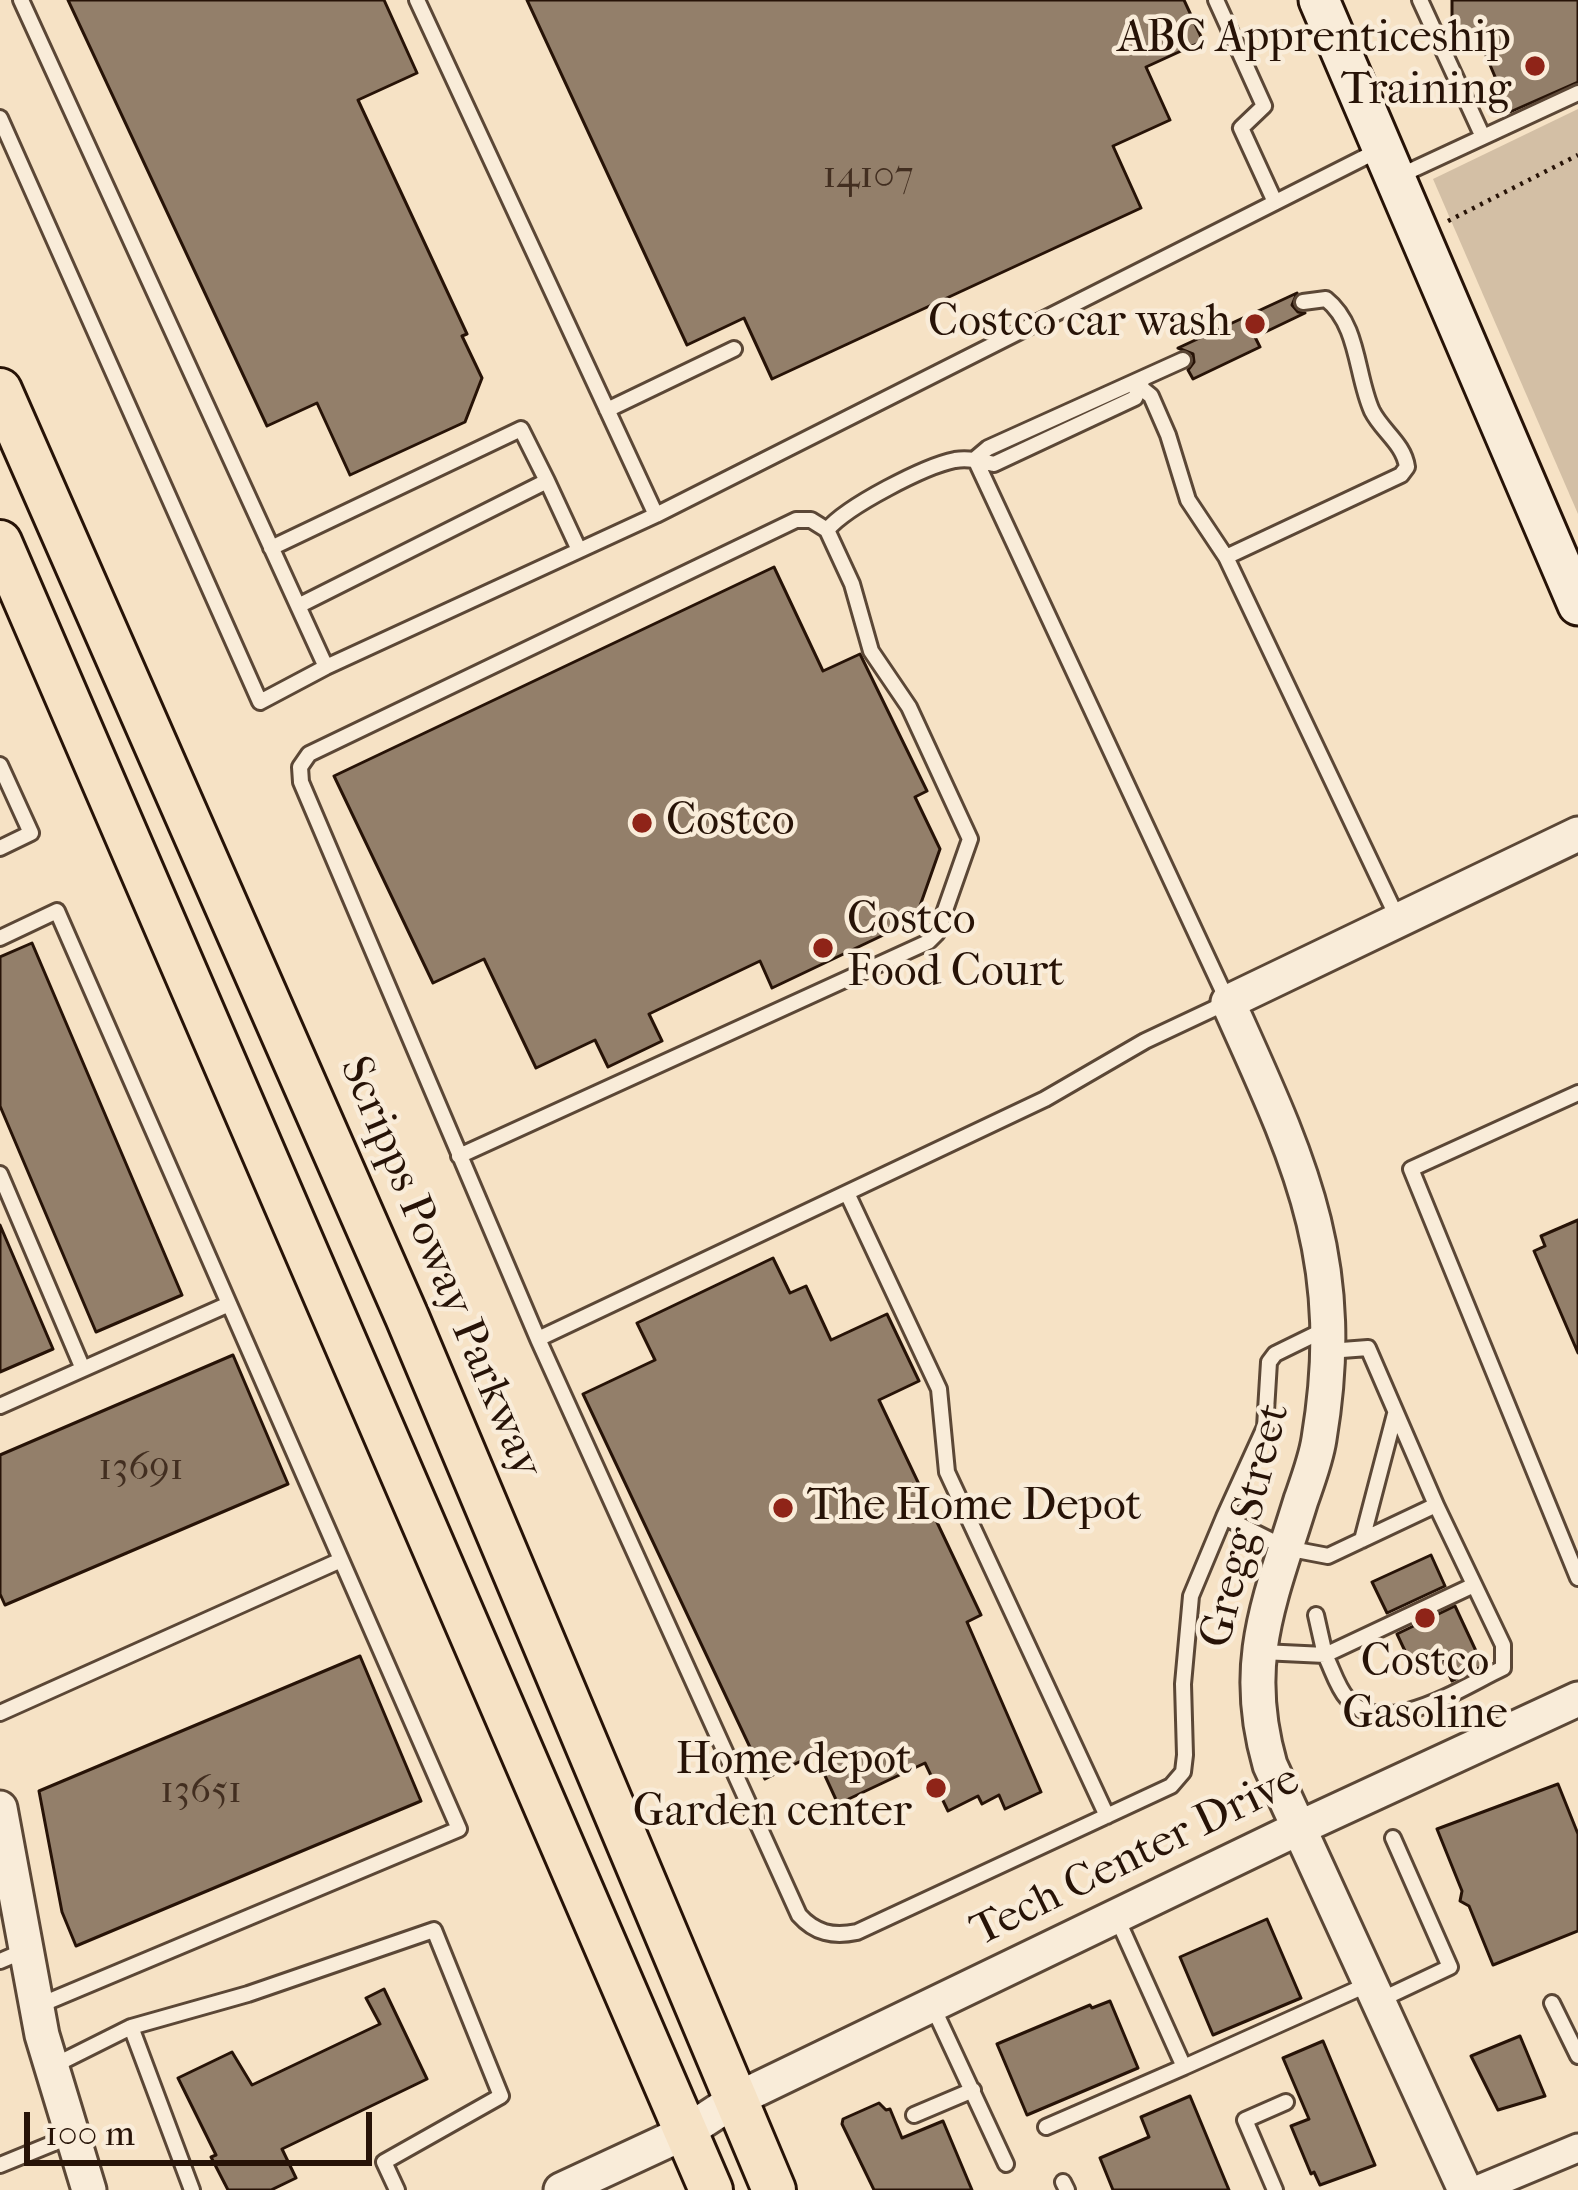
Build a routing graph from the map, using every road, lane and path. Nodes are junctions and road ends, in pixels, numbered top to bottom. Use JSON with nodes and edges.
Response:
{"nodes":[{"id":1,"x":21,"y":0,"type":"edge"},
{"id":2,"x":417,"y":0,"type":"edge"},
{"id":3,"x":1216,"y":0,"type":"edge"},
{"id":4,"x":1319,"y":0,"type":"edge"},
{"id":5,"x":1420,"y":0,"type":"edge"},
{"id":6,"x":1578,"y":93,"type":"edge"},
{"id":7,"x":0,"y":118,"type":"edge"},
{"id":8,"x":1483,"y":137,"type":"junction"},
{"id":9,"x":1578,"y":155,"type":"edge"},
{"id":10,"x":1390,"y":162,"type":"junction"},
{"id":11,"x":1275,"y":202,"type":"junction"},
{"id":12,"x":1422,"y":235,"type":"junction"},
{"id":13,"x":1304,"y":302,"type":"dead end"},
{"id":14,"x":734,"y":349,"type":"dead end"},
{"id":15,"x":1184,"y":359,"type":"dead end"},
{"id":16,"x":1141,"y":383,"type":"junction"},
{"id":17,"x":0,"y":390,"type":"edge"},
{"id":18,"x":607,"y":410,"type":"junction"},
{"id":19,"x":975,"y":459,"type":"junction"},
{"id":20,"x":547,"y":481,"type":"junction"},
{"id":21,"x":656,"y":515,"type":"junction"},
{"id":22,"x":827,"y":530,"type":"junction"},
{"id":23,"x":0,"y":542,"type":"edge"},
{"id":24,"x":271,"y":548,"type":"junction"},
{"id":25,"x":579,"y":550,"type":"junction"},
{"id":26,"x":1226,"y":557,"type":"junction"},
{"id":27,"x":1578,"y":605,"type":"edge"},
{"id":28,"x":298,"y":606,"type":"junction"},
{"id":29,"x":326,"y":667,"type":"junction"},
{"id":30,"x":0,"y":765,"type":"edge"},
{"id":31,"x":1578,"y":834,"type":"edge"},
{"id":32,"x":0,"y":848,"type":"edge"},
{"id":33,"x":1399,"y":922,"type":"junction"},
{"id":34,"x":0,"y":938,"type":"edge"},
{"id":35,"x":1228,"y":1002,"type":"junction"},
{"id":36,"x":1578,"y":1093,"type":"edge"},
{"id":37,"x":459,"y":1156,"type":"junction"},
{"id":38,"x":0,"y":1174,"type":"edge"},
{"id":39,"x":847,"y":1192,"type":"junction"},
{"id":40,"x":229,"y":1304,"type":"junction"},
{"id":41,"x":538,"y":1339,"type":"junction"},
{"id":42,"x":1329,"y":1340,"type":"junction"},
{"id":43,"x":83,"y":1369,"type":"junction"},
{"id":44,"x":0,"y":1406,"type":"edge"},
{"id":45,"x":1394,"y":1414,"type":"junction"},
{"id":46,"x":1436,"y":1505,"type":"junction"},
{"id":47,"x":1224,"y":1517,"type":"junction"},
{"id":48,"x":1362,"y":1540,"type":"junction"},
{"id":49,"x":1286,"y":1548,"type":"junction"},
{"id":50,"x":341,"y":1560,"type":"junction"},
{"id":51,"x":1578,"y":1578,"type":"edge"},
{"id":52,"x":1474,"y":1585,"type":"junction"},
{"id":53,"x":1316,"y":1615,"type":"dead end"},
{"id":54,"x":1256,"y":1652,"type":"junction"},
{"id":55,"x":1325,"y":1655,"type":"junction"},
{"id":56,"x":1578,"y":1699,"type":"edge"},
{"id":57,"x":0,"y":1713,"type":"edge"},
{"id":58,"x":1107,"y":1816,"type":"junction"},
{"id":59,"x":2,"y":1827,"type":"edge"},
{"id":60,"x":1300,"y":1828,"type":"junction"},
{"id":61,"x":1393,"y":1838,"type":"dead end"},
{"id":62,"x":1116,"y":1916,"type":"junction"},
{"id":63,"x":13,"y":1956,"type":"edge"},
{"id":64,"x":1375,"y":1992,"type":"junction"},
{"id":65,"x":1552,"y":2003,"type":"dead end"},
{"id":66,"x":932,"y":2005,"type":"junction"},
{"id":67,"x":36,"y":2006,"type":"junction"},
{"id":68,"x":131,"y":2027,"type":"junction"},
{"id":69,"x":1578,"y":2056,"type":"edge"},
{"id":70,"x":51,"y":2067,"type":"junction"},
{"id":71,"x":1184,"y":2067,"type":"junction"},
{"id":72,"x":973,"y":2090,"type":"junction"},
{"id":73,"x":735,"y":2099,"type":"junction"},
{"id":74,"x":1286,"y":2102,"type":"dead end"},
{"id":75,"x":914,"y":2115,"type":"dead end"},
{"id":76,"x":1046,"y":2127,"type":"dead end"},
{"id":77,"x":686,"y":2132,"type":"junction"},
{"id":78,"x":71,"y":2136,"type":"junction"},
{"id":79,"x":1578,"y":2148,"type":"edge"},
{"id":80,"x":0,"y":2164,"type":"edge"},
{"id":81,"x":1006,"y":2164,"type":"dead end"},
{"id":82,"x":89,"y":2190,"type":"edge"},
{"id":83,"x":192,"y":2190,"type":"edge"},
{"id":84,"x":398,"y":2190,"type":"edge"},
{"id":85,"x":561,"y":2190,"type":"edge"},
{"id":86,"x":711,"y":2190,"type":"edge"},
{"id":87,"x":774,"y":2190,"type":"edge"},
{"id":88,"x":1276,"y":2190,"type":"edge"},
{"id":89,"x":1465,"y":2190,"type":"edge"},
{"id":90,"x":1477,"y":2190,"type":"edge"}],
"edges":[{"from":1,"to":24,"type":"lane"},
{"from":2,"to":18,"type":"lane"},
{"from":3,"to":11,"type":"lane"},
{"from":4,"to":10,"type":"main road"},
{"from":5,"to":8,"type":"lane"},
{"from":6,"to":8,"type":"lane"},
{"from":7,"to":29,"type":"lane"},
{"from":8,"to":10,"type":"lane"},
{"from":9,"to":12,"type":"path"},
{"from":10,"to":11,"type":"lane"},
{"from":10,"to":12,"type":"main road"},
{"from":11,"to":21,"type":"lane"},
{"from":12,"to":27,"type":"main road"},
{"from":13,"to":26,"type":"lane"},
{"from":14,"to":18,"type":"lane"},
{"from":15,"to":16,"type":"lane"},
{"from":16,"to":19,"type":"lane"},
{"from":16,"to":26,"type":"lane"},
{"from":17,"to":73,"type":"main road","name":"Scripps Poway Parkway"},
{"from":18,"to":21,"type":"lane"},
{"from":19,"to":22,"type":"lane"},
{"from":19,"to":35,"type":"lane"},
{"from":20,"to":24,"type":"lane"},
{"from":20,"to":25,"type":"lane"},
{"from":20,"to":28,"type":"lane"},
{"from":21,"to":25,"type":"lane"},
{"from":22,"to":37,"type":"lane"},
{"from":22,"to":37,"type":"lane"},
{"from":23,"to":77,"type":"main road"},
{"from":24,"to":28,"type":"lane"},
{"from":25,"to":29,"type":"lane"},
{"from":26,"to":33,"type":"lane"},
{"from":28,"to":29,"type":"lane"},
{"from":30,"to":32,"type":"lane"},
{"from":31,"to":33,"type":"street"},
{"from":33,"to":35,"type":"street"},
{"from":34,"to":40,"type":"lane"},
{"from":35,"to":39,"type":"lane"},
{"from":35,"to":42,"type":"street","name":"Gregg Street"},
{"from":36,"to":51,"type":"lane"},
{"from":37,"to":41,"type":"lane"},
{"from":38,"to":43,"type":"lane"},
{"from":39,"to":41,"type":"lane"},
{"from":39,"to":58,"type":"lane"},
{"from":40,"to":43,"type":"lane"},
{"from":40,"to":50,"type":"lane"},
{"from":41,"to":58,"type":"lane"},
{"from":42,"to":45,"type":"lane"},
{"from":42,"to":47,"type":"lane"},
{"from":42,"to":49,"type":"street","name":"Gregg Street"},
{"from":43,"to":44,"type":"lane"},
{"from":45,"to":46,"type":"lane"},
{"from":45,"to":48,"type":"lane"},
{"from":46,"to":48,"type":"lane"},
{"from":46,"to":52,"type":"lane"},
{"from":47,"to":49,"type":"lane"},
{"from":47,"to":58,"type":"lane"},
{"from":48,"to":49,"type":"lane"},
{"from":49,"to":54,"type":"street","name":"Gregg Street"},
{"from":50,"to":57,"type":"lane"},
{"from":50,"to":67,"type":"lane"},
{"from":52,"to":55,"type":"lane"},
{"from":52,"to":55,"type":"lane"},
{"from":53,"to":55,"type":"lane"},
{"from":54,"to":55,"type":"lane"},
{"from":54,"to":60,"type":"street","name":"Gregg Street"},
{"from":56,"to":60,"type":"street","name":"Tech Center Drive"},
{"from":59,"to":63,"type":"street"},
{"from":60,"to":62,"type":"street","name":"Tech Center Drive"},
{"from":60,"to":64,"type":"street","name":"Gregg Street"},
{"from":61,"to":64,"type":"lane"},
{"from":62,"to":66,"type":"street","name":"Tech Center Drive"},
{"from":62,"to":71,"type":"lane"},
{"from":63,"to":67,"type":"street"},
{"from":64,"to":71,"type":"lane"},
{"from":64,"to":89,"type":"street","name":"Gregg Street"},
{"from":65,"to":69,"type":"lane"},
{"from":66,"to":72,"type":"lane"},
{"from":66,"to":73,"type":"street","name":"Tech Center Drive"},
{"from":67,"to":70,"type":"street"},
{"from":68,"to":70,"type":"lane"},
{"from":68,"to":83,"type":"lane"},
{"from":68,"to":84,"type":"lane"},
{"from":70,"to":78,"type":"street"},
{"from":71,"to":76,"type":"lane"},
{"from":72,"to":75,"type":"lane"},
{"from":72,"to":81,"type":"lane"},
{"from":73,"to":77,"type":"street","name":"Tech Center Drive"},
{"from":73,"to":87,"type":"main road","name":"Scripps Poway Parkway"},
{"from":74,"to":88,"type":"lane"},
{"from":77,"to":85,"type":"street","name":"Tech Center Drive"},
{"from":77,"to":86,"type":"main road"},
{"from":78,"to":80,"type":"lane"},
{"from":78,"to":82,"type":"street"},
{"from":79,"to":90,"type":"street"}]}
